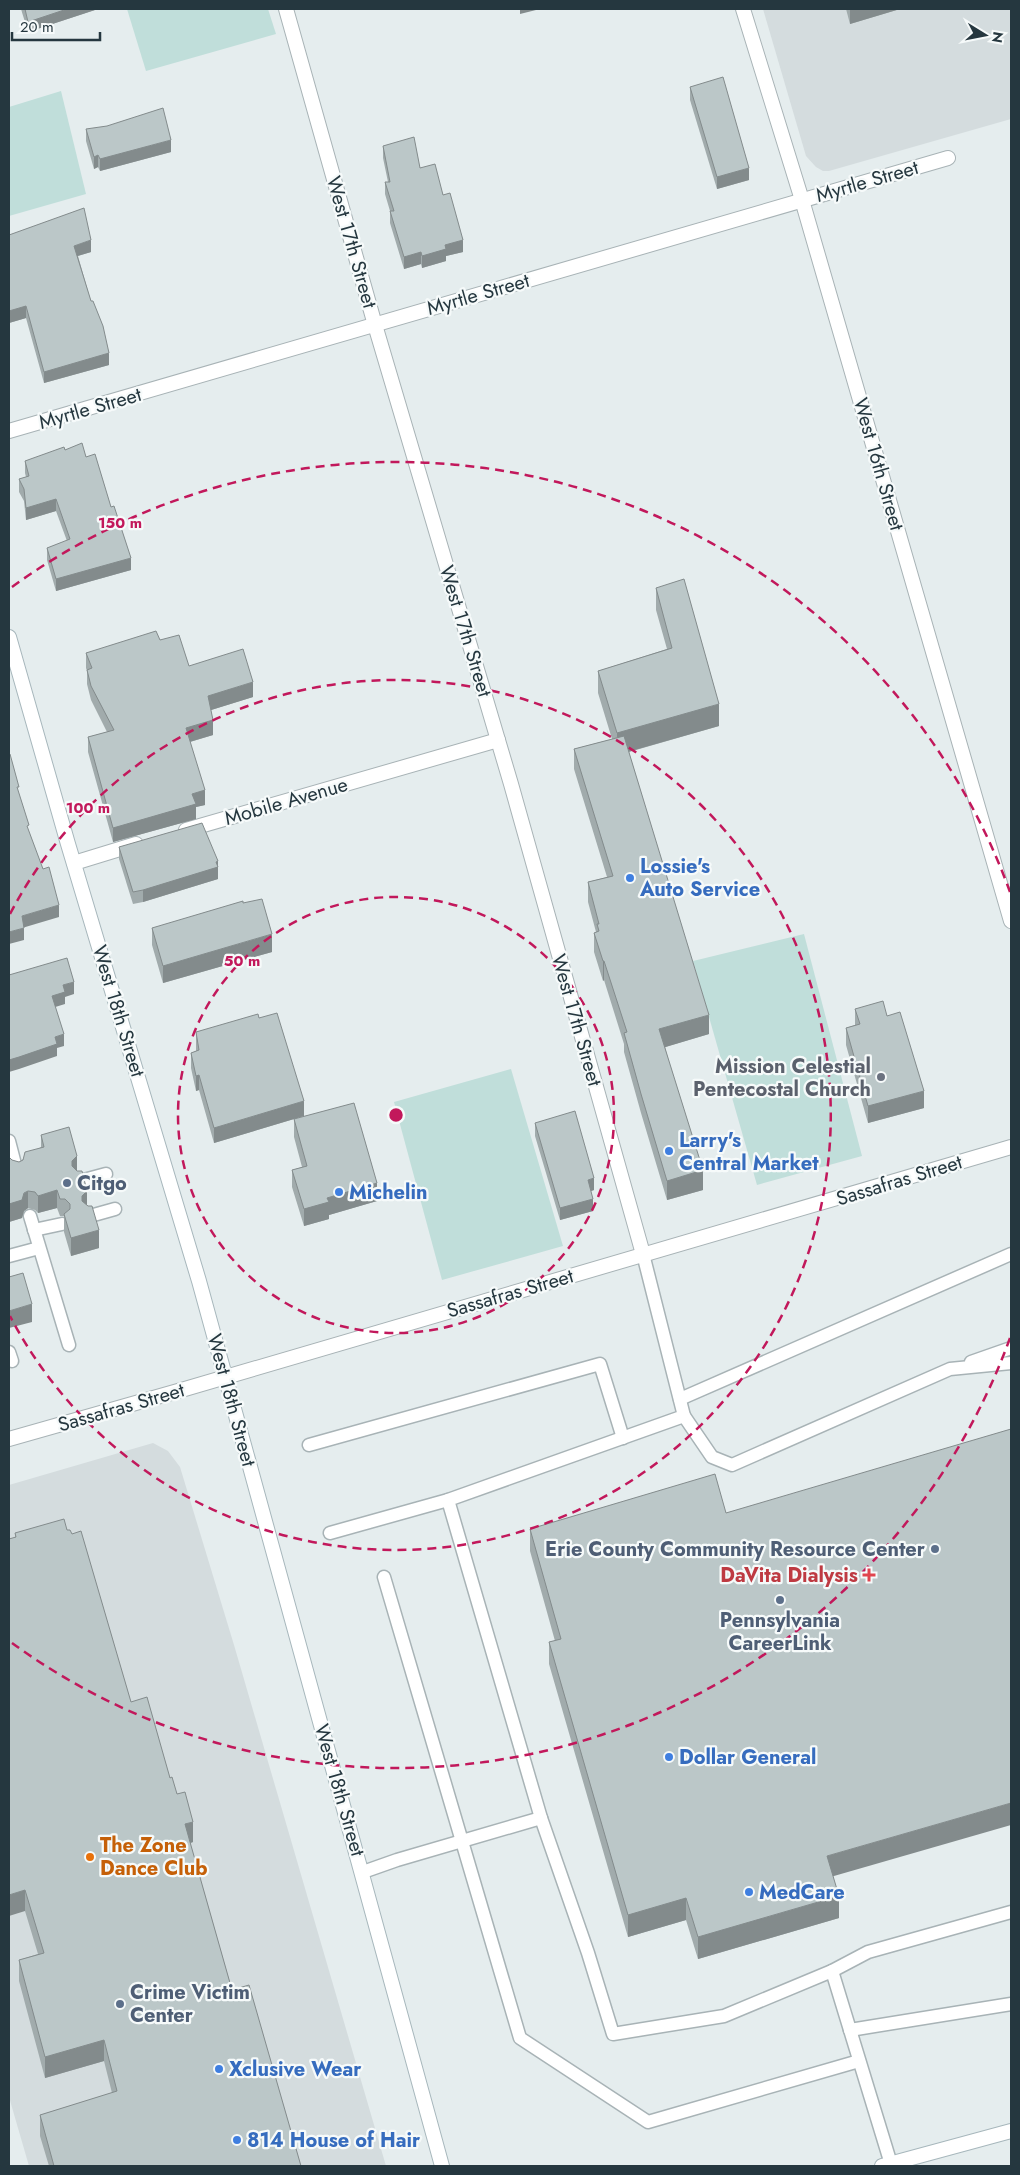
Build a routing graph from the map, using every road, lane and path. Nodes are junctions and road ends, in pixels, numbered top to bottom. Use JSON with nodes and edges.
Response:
{"nodes":[{"id":1,"x":286,"y":9,"type":"edge"},
{"id":2,"x":743,"y":9,"type":"edge"},
{"id":3,"x":948,"y":158,"type":"dead end"},
{"id":4,"x":802,"y":200,"type":"junction"},
{"id":5,"x":375,"y":325,"type":"junction"},
{"id":6,"x":9,"y":431,"type":"edge"},
{"id":7,"x":9,"y":637,"type":"edge"},
{"id":8,"x":498,"y":740,"type":"junction"},
{"id":9,"x":173,"y":834,"type":"edge"},
{"id":10,"x":145,"y":842,"type":"edge"},
{"id":11,"x":74,"y":863,"type":"junction"},
{"id":12,"x":1011,"y":921,"type":"edge"},
{"id":13,"x":9,"y":1141,"type":"edge"},
{"id":14,"x":1011,"y":1147,"type":"edge"},
{"id":15,"x":17,"y":1172,"type":"edge"},
{"id":16,"x":106,"y":1174,"type":"dead end"},
{"id":17,"x":80,"y":1181,"type":"edge"},
{"id":18,"x":115,"y":1209,"type":"dead end"},
{"id":19,"x":30,"y":1216,"type":"dead end"},
{"id":20,"x":90,"y":1216,"type":"edge"},
{"id":21,"x":62,"y":1224,"type":"edge"},
{"id":22,"x":34,"y":1230,"type":"junction"},
{"id":23,"x":39,"y":1248,"type":"junction"},
{"id":24,"x":643,"y":1254,"type":"junction"},
{"id":25,"x":1011,"y":1254,"type":"edge"},
{"id":26,"x":9,"y":1256,"type":"edge"},
{"id":27,"x":69,"y":1345,"type":"dead end"},
{"id":28,"x":1011,"y":1348,"type":"edge"},
{"id":29,"x":1011,"y":1363,"type":"edge"},
{"id":30,"x":950,"y":1369,"type":"junction"},
{"id":31,"x":226,"y":1377,"type":"junction"},
{"id":32,"x":680,"y":1399,"type":"junction"},
{"id":33,"x":684,"y":1416,"type":"junction"},
{"id":34,"x":623,"y":1438,"type":"junction"},
{"id":35,"x":9,"y":1439,"type":"edge"},
{"id":36,"x":309,"y":1445,"type":"dead end"},
{"id":37,"x":448,"y":1500,"type":"junction"},
{"id":38,"x":330,"y":1533,"type":"dead end"},
{"id":39,"x":384,"y":1577,"type":"dead end"},
{"id":40,"x":541,"y":1818,"type":"junction"},
{"id":41,"x":461,"y":1840,"type":"junction"},
{"id":42,"x":363,"y":1872,"type":"junction"},
{"id":43,"x":1011,"y":1912,"type":"edge"},
{"id":44,"x":832,"y":1971,"type":"junction"},
{"id":45,"x":1011,"y":2004,"type":"edge"},
{"id":46,"x":850,"y":2030,"type":"junction"},
{"id":47,"x":859,"y":2061,"type":"junction"},
{"id":48,"x":1011,"y":2131,"type":"edge"},
{"id":49,"x":886,"y":2165,"type":"edge"},
{"id":50,"x":442,"y":2166,"type":"edge"}],
"edges":[{"from":1,"to":5,"type":"street","name":"West 17th Street"},
{"from":2,"to":4,"type":"street","name":"West 16th Street"},
{"from":3,"to":4,"type":"street","name":"Myrtle Street"},
{"from":4,"to":5,"type":"street","name":"Myrtle Street"},
{"from":4,"to":12,"type":"street","name":"West 16th Street"},
{"from":5,"to":6,"type":"street","name":"Myrtle Street"},
{"from":5,"to":8,"type":"street","name":"West 17th Street"},
{"from":7,"to":11,"type":"street","name":"West 18th Street"},
{"from":8,"to":9,"type":"street","name":"Mobile Avenue"},
{"from":8,"to":24,"type":"street","name":"West 17th Street"},
{"from":10,"to":11,"type":"street"},
{"from":11,"to":31,"type":"street","name":"West 18th Street"},
{"from":13,"to":15,"type":"lane"},
{"from":14,"to":24,"type":"street","name":"Sassafras Street"},
{"from":16,"to":17,"type":"lane"},
{"from":18,"to":20,"type":"lane"},
{"from":19,"to":22,"type":"lane"},
{"from":21,"to":22,"type":"lane"},
{"from":22,"to":23,"type":"lane"},
{"from":23,"to":26,"type":"lane"},
{"from":23,"to":27,"type":"lane"},
{"from":24,"to":31,"type":"street","name":"Sassafras Street"},
{"from":24,"to":32,"type":"lane"},
{"from":25,"to":32,"type":"lane"},
{"from":28,"to":30,"type":"lane"},
{"from":29,"to":30,"type":"lane"},
{"from":30,"to":33,"type":"lane"},
{"from":31,"to":35,"type":"street","name":"Sassafras Street"},
{"from":31,"to":42,"type":"street","name":"West 18th Street"},
{"from":32,"to":33,"type":"lane"},
{"from":33,"to":34,"type":"lane"},
{"from":34,"to":36,"type":"lane"},
{"from":34,"to":37,"type":"lane"},
{"from":37,"to":38,"type":"lane"},
{"from":37,"to":40,"type":"lane"},
{"from":39,"to":41,"type":"lane"},
{"from":40,"to":41,"type":"lane"},
{"from":40,"to":44,"type":"lane"},
{"from":41,"to":42,"type":"lane"},
{"from":41,"to":47,"type":"lane"},
{"from":42,"to":50,"type":"street","name":"West 18th Street"},
{"from":43,"to":44,"type":"lane"},
{"from":44,"to":46,"type":"lane"},
{"from":45,"to":46,"type":"lane"},
{"from":46,"to":47,"type":"lane"},
{"from":47,"to":49,"type":"lane"},
{"from":48,"to":49,"type":"street"}]}
